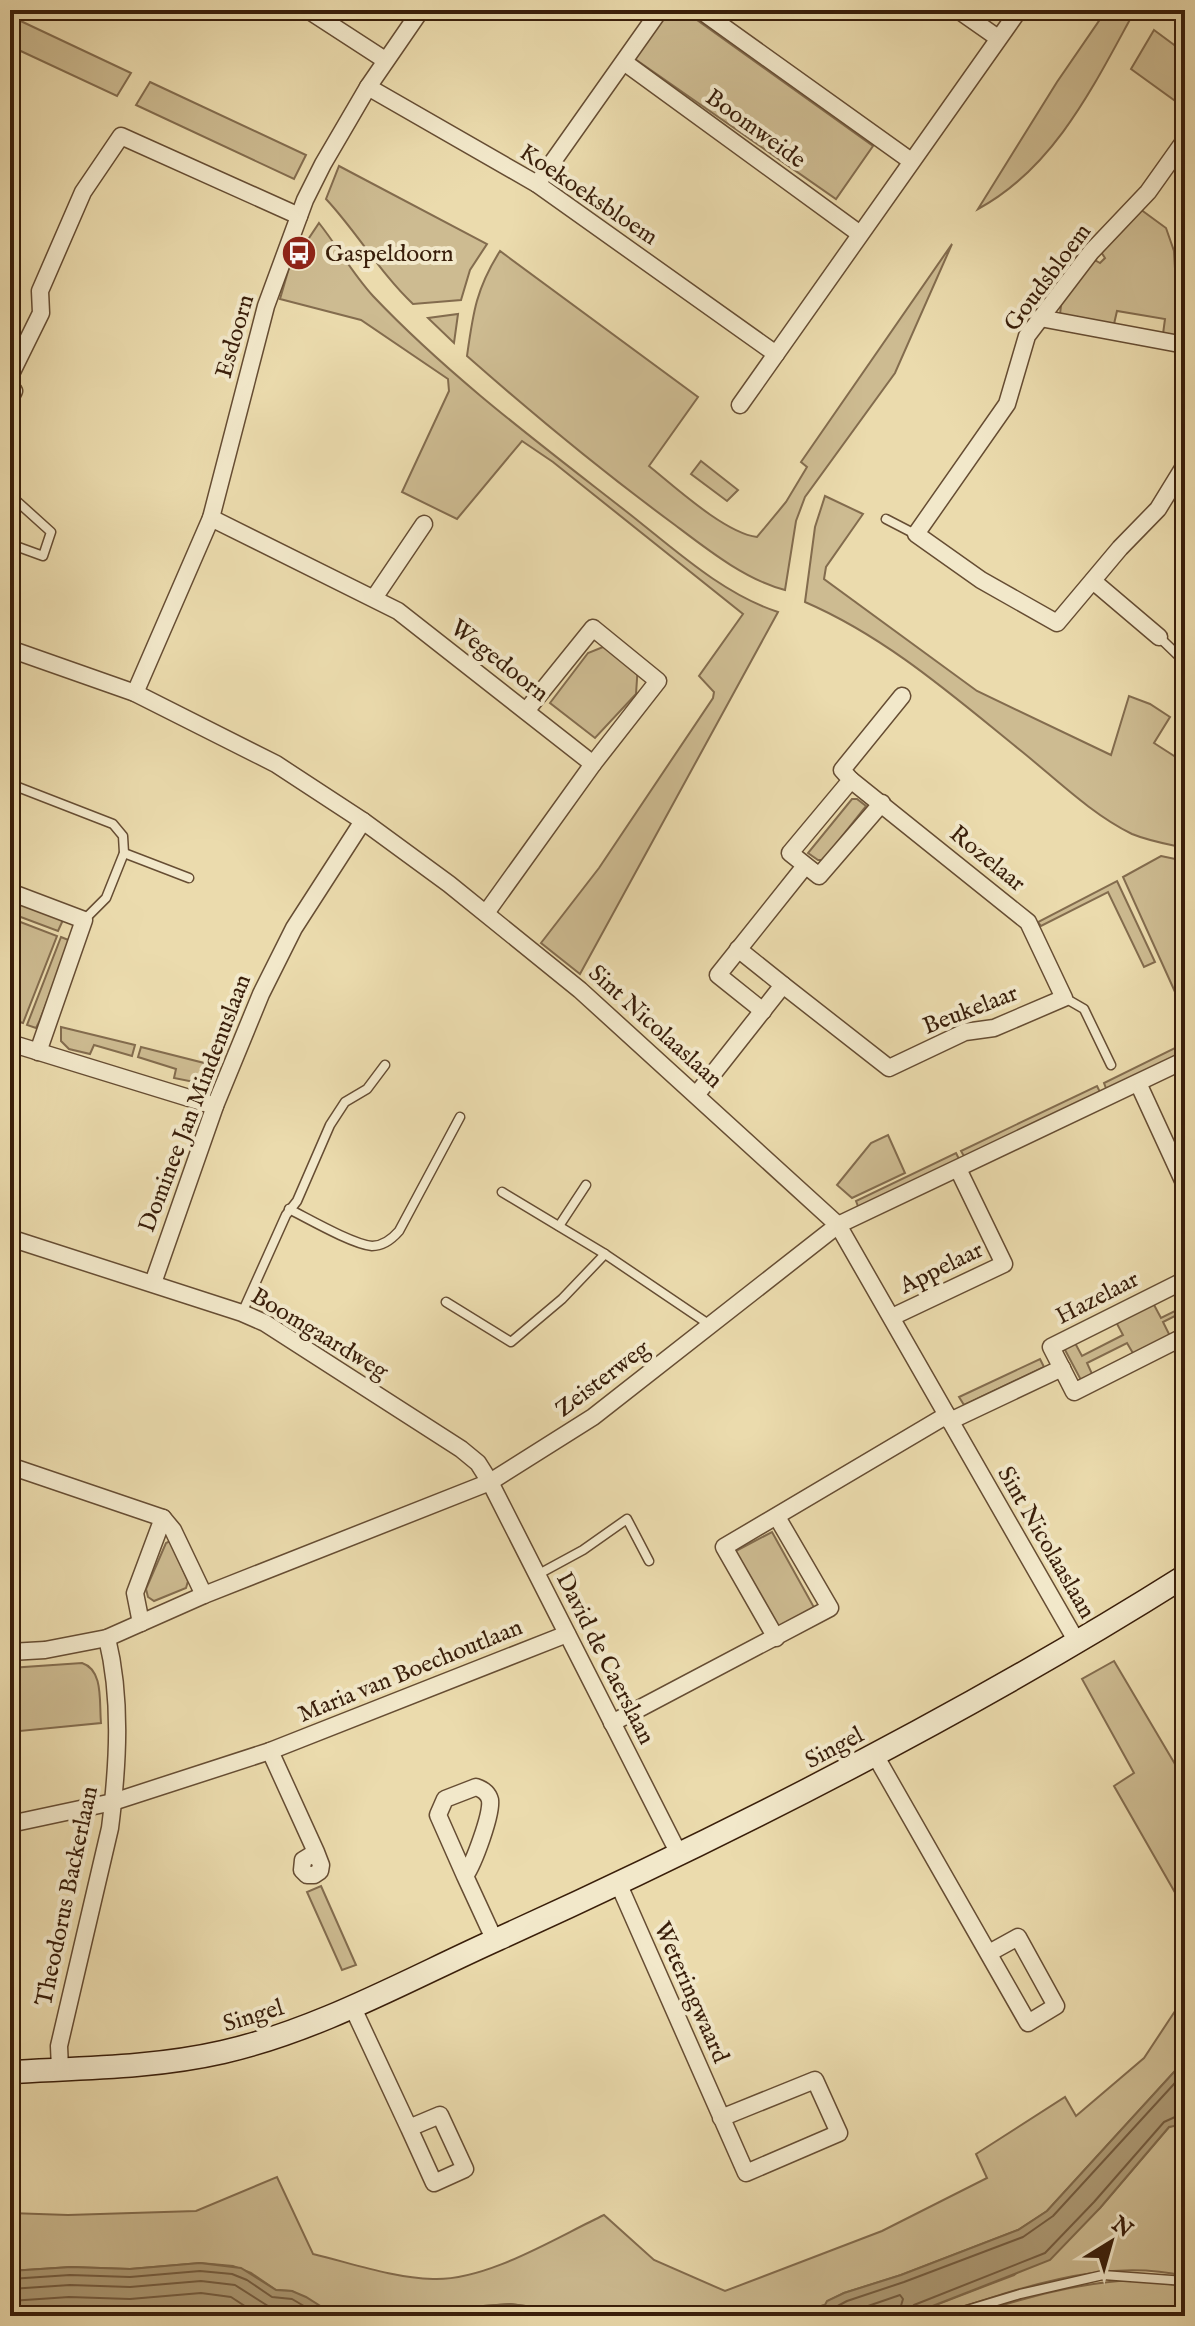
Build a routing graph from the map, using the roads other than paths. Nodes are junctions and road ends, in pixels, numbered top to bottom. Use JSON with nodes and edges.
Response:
{"nodes":[{"id":1,"x":308,"y":10,"type":"edge"},
{"id":2,"x":421,"y":10,"type":"edge"},
{"id":3,"x":660,"y":10,"type":"edge"},
{"id":4,"x":700,"y":10,"type":"edge"},
{"id":5,"x":958,"y":10,"type":"edge"},
{"id":6,"x":1019,"y":10,"type":"edge"},
{"id":7,"x":998,"y":38,"type":"junction"},
{"id":8,"x":385,"y":60,"type":"junction"},
{"id":9,"x":624,"y":62,"type":"junction"},
{"id":10,"x":368,"y":87,"type":"junction"},
{"id":11,"x":1185,"y":140,"type":"edge"},
{"id":12,"x":911,"y":161,"type":"junction"},
{"id":13,"x":537,"y":184,"type":"junction"},
{"id":14,"x":299,"y":216,"type":"junction"},
{"id":15,"x":860,"y":234,"type":"junction"},
{"id":16,"x":1040,"y":318,"type":"junction"},
{"id":17,"x":1174,"y":343,"type":"dead end"},
{"id":18,"x":776,"y":354,"type":"junction"},
{"id":19,"x":10,"y":376,"type":"edge"},
{"id":20,"x":10,"y":389,"type":"edge"},
{"id":21,"x":10,"y":399,"type":"edge"},
{"id":22,"x":740,"y":405,"type":"dead end"},
{"id":23,"x":1183,"y":473,"type":"edge"},
{"id":24,"x":10,"y":495,"type":"edge"},
{"id":25,"x":211,"y":518,"type":"junction"},
{"id":26,"x":886,"y":519,"type":"dead end"},
{"id":27,"x":424,"y":524,"type":"dead end"},
{"id":28,"x":916,"y":534,"type":"junction"},
{"id":29,"x":10,"y":544,"type":"edge"},
{"id":30,"x":1093,"y":581,"type":"junction"},
{"id":31,"x":374,"y":598,"type":"junction"},
{"id":32,"x":1159,"y":637,"type":"joint"},
{"id":33,"x":10,"y":649,"type":"edge"},
{"id":34,"x":1185,"y":662,"type":"edge"},
{"id":35,"x":135,"y":693,"type":"junction"},
{"id":36,"x":902,"y":696,"type":"dead end"},
{"id":37,"x":526,"y":711,"type":"junction"},
{"id":38,"x":593,"y":764,"type":"junction"},
{"id":39,"x":851,"y":780,"type":"junction"},
{"id":40,"x":10,"y":784,"type":"edge"},
{"id":41,"x":882,"y":803,"type":"junction"},
{"id":42,"x":363,"y":821,"type":"junction"},
{"id":43,"x":124,"y":853,"type":"junction"},
{"id":44,"x":805,"y":866,"type":"junction"},
{"id":45,"x":189,"y":878,"type":"dead end"},
{"id":46,"x":10,"y":892,"type":"edge"},
{"id":47,"x":486,"y":913,"type":"junction"},
{"id":48,"x":84,"y":920,"type":"junction"},
{"id":49,"x":738,"y":949,"type":"junction"},
{"id":50,"x":783,"y":985,"type":"junction"},
{"id":51,"x":1062,"y":998,"type":"junction"},
{"id":52,"x":763,"y":1011,"type":"junction"},
{"id":53,"x":10,"y":1043,"type":"edge"},
{"id":54,"x":38,"y":1052,"type":"junction"},
{"id":55,"x":1185,"y":1060,"type":"edge"},
{"id":56,"x":385,"y":1065,"type":"dead end"},
{"id":57,"x":1111,"y":1065,"type":"dead end"},
{"id":58,"x":1138,"y":1083,"type":"junction"},
{"id":59,"x":697,"y":1094,"type":"junction"},
{"id":60,"x":215,"y":1106,"type":"junction"},
{"id":61,"x":460,"y":1117,"type":"dead end"},
{"id":62,"x":958,"y":1169,"type":"junction"},
{"id":63,"x":586,"y":1185,"type":"dead end"},
{"id":64,"x":1185,"y":1185,"type":"edge"},
{"id":65,"x":502,"y":1192,"type":"dead end"},
{"id":66,"x":289,"y":1209,"type":"junction"},
{"id":67,"x":838,"y":1225,"type":"junction"},
{"id":68,"x":559,"y":1226,"type":"junction"},
{"id":69,"x":10,"y":1238,"type":"edge"},
{"id":70,"x":605,"y":1254,"type":"junction"},
{"id":71,"x":1185,"y":1280,"type":"edge"},
{"id":72,"x":153,"y":1283,"type":"junction"},
{"id":73,"x":446,"y":1302,"type":"dead end"},
{"id":74,"x":242,"y":1313,"type":"junction"},
{"id":75,"x":892,"y":1317,"type":"junction"},
{"id":76,"x":710,"y":1325,"type":"junction"},
{"id":77,"x":1185,"y":1336,"type":"edge"},
{"id":78,"x":1062,"y":1368,"type":"junction"},
{"id":79,"x":948,"y":1418,"type":"junction"},
{"id":80,"x":10,"y":1466,"type":"edge"},
{"id":81,"x":490,"y":1482,"type":"junction"},
{"id":82,"x":777,"y":1517,"type":"junction"},
{"id":83,"x":163,"y":1518,"type":"junction"},
{"id":84,"x":649,"y":1561,"type":"dead end"},
{"id":85,"x":536,"y":1575,"type":"junction"},
{"id":86,"x":1185,"y":1576,"type":"edge"},
{"id":87,"x":204,"y":1595,"type":"junction"},
{"id":88,"x":141,"y":1623,"type":"junction"},
{"id":89,"x":567,"y":1634,"type":"junction"},
{"id":90,"x":107,"y":1638,"type":"junction"},
{"id":91,"x":776,"y":1638,"type":"junction"},
{"id":92,"x":1077,"y":1642,"type":"junction"},
{"id":93,"x":10,"y":1652,"type":"edge"},
{"id":94,"x":612,"y":1723,"type":"junction"},
{"id":95,"x":270,"y":1751,"type":"junction"},
{"id":96,"x":875,"y":1755,"type":"junction"},
{"id":97,"x":113,"y":1802,"type":"junction"},
{"id":98,"x":10,"y":1824,"type":"edge"},
{"id":99,"x":316,"y":1852,"type":"dead end"},
{"id":100,"x":680,"y":1856,"type":"junction"},
{"id":101,"x":465,"y":1876,"type":"junction"},
{"id":102,"x":619,"y":1885,"type":"junction"},
{"id":103,"x":495,"y":1941,"type":"junction"},
{"id":104,"x":989,"y":1953,"type":"junction"},
{"id":105,"x":352,"y":2006,"type":"junction"},
{"id":106,"x":60,"y":2069,"type":"junction"},
{"id":107,"x":10,"y":2072,"type":"edge"},
{"id":108,"x":721,"y":2118,"type":"junction"},
{"id":109,"x":409,"y":2128,"type":"dead end"},
{"id":110,"x":1185,"y":2281,"type":"edge"},
{"id":111,"x":947,"y":2316,"type":"edge"}],
"edges":[{"from":1,"to":8,"type":"street"},
{"from":2,"to":8,"type":"street","name":"Esdoorn"},
{"from":3,"to":9,"type":"street"},
{"from":4,"to":12,"type":"street"},
{"from":5,"to":7,"type":"street"},
{"from":6,"to":7,"type":"street"},
{"from":7,"to":12,"type":"street"},
{"from":8,"to":10,"type":"street","name":"Esdoorn"},
{"from":9,"to":13,"type":"street"},
{"from":9,"to":15,"type":"street","name":"Boomweide"},
{"from":10,"to":13,"type":"street","name":"Koekoeksbloem"},
{"from":10,"to":14,"type":"street","name":"Esdoorn"},
{"from":11,"to":16,"type":"street","name":"Goudsbloem"},
{"from":12,"to":15,"type":"street"},
{"from":13,"to":18,"type":"street","name":"Koekoeksbloem"},
{"from":14,"to":19,"type":"street"},
{"from":14,"to":25,"type":"street","name":"Esdoorn"},
{"from":15,"to":18,"type":"street"},
{"from":16,"to":17,"type":"street"},
{"from":16,"to":28,"type":"street","name":"Goudsbloem"},
{"from":18,"to":22,"type":"street"},
{"from":20,"to":21,"type":"street"},
{"from":23,"to":30,"type":"street"},
{"from":24,"to":29,"type":"lane"},
{"from":25,"to":31,"type":"street","name":"Wegedoorn"},
{"from":25,"to":35,"type":"street","name":"Esdoorn"},
{"from":26,"to":28,"type":"lane"},
{"from":27,"to":31,"type":"street"},
{"from":28,"to":30,"type":"street"},
{"from":30,"to":32,"type":"street"},
{"from":31,"to":37,"type":"street","name":"Wegedoorn"},
{"from":32,"to":34,"type":"lane"},
{"from":33,"to":35,"type":"street","name":"Sint Nicolaaslaan"},
{"from":35,"to":42,"type":"street","name":"Sint Nicolaaslaan"},
{"from":36,"to":39,"type":"street"},
{"from":37,"to":38,"type":"street","name":"Wegedoorn"},
{"from":37,"to":38,"type":"street"},
{"from":38,"to":47,"type":"street"},
{"from":39,"to":41,"type":"street","name":"Rozelaar"},
{"from":39,"to":44,"type":"street"},
{"from":40,"to":43,"type":"lane"},
{"from":41,"to":44,"type":"street"},
{"from":41,"to":51,"type":"street","name":"Rozelaar"},
{"from":42,"to":47,"type":"street","name":"Sint Nicolaaslaan"},
{"from":42,"to":60,"type":"street","name":"Dominee Jan Mindenuslaan"},
{"from":43,"to":45,"type":"lane"},
{"from":43,"to":48,"type":"lane"},
{"from":44,"to":49,"type":"street"},
{"from":46,"to":48,"type":"street"},
{"from":47,"to":59,"type":"street","name":"Sint Nicolaaslaan"},
{"from":48,"to":54,"type":"street"},
{"from":49,"to":50,"type":"street"},
{"from":49,"to":52,"type":"street"},
{"from":50,"to":51,"type":"street","name":"Beukelaar"},
{"from":50,"to":52,"type":"street"},
{"from":51,"to":57,"type":"lane","name":"Rozelaar"},
{"from":52,"to":59,"type":"street"},
{"from":53,"to":54,"type":"street"},
{"from":54,"to":60,"type":"street"},
{"from":55,"to":58,"type":"street","name":"Zeisterweg"},
{"from":56,"to":66,"type":"lane"},
{"from":58,"to":62,"type":"street","name":"Zeisterweg"},
{"from":58,"to":64,"type":"street"},
{"from":59,"to":67,"type":"street","name":"Sint Nicolaaslaan"},
{"from":60,"to":72,"type":"street","name":"Dominee Jan Mindenuslaan"},
{"from":61,"to":66,"type":"lane"},
{"from":62,"to":67,"type":"street","name":"Zeisterweg"},
{"from":62,"to":75,"type":"street","name":"Appelaar"},
{"from":63,"to":68,"type":"lane"},
{"from":65,"to":68,"type":"lane"},
{"from":66,"to":74,"type":"lane"},
{"from":67,"to":75,"type":"street","name":"Sint Nicolaaslaan"},
{"from":67,"to":76,"type":"street","name":"Zeisterweg"},
{"from":68,"to":70,"type":"lane"},
{"from":69,"to":72,"type":"street","name":"Boomgaardweg"},
{"from":70,"to":73,"type":"lane"},
{"from":70,"to":76,"type":"lane"},
{"from":71,"to":78,"type":"street","name":"Hazelaar"},
{"from":72,"to":74,"type":"street","name":"Boomgaardweg"},
{"from":74,"to":81,"type":"street","name":"Boomgaardweg"},
{"from":75,"to":79,"type":"street","name":"Sint Nicolaaslaan"},
{"from":76,"to":81,"type":"street","name":"Zeisterweg"},
{"from":77,"to":78,"type":"street"},
{"from":78,"to":79,"type":"street"},
{"from":79,"to":82,"type":"street"},
{"from":79,"to":92,"type":"street","name":"Sint Nicolaaslaan"},
{"from":80,"to":83,"type":"street"},
{"from":81,"to":85,"type":"street","name":"David de Caerslaan"},
{"from":81,"to":87,"type":"street","name":"Zeisterweg"},
{"from":82,"to":91,"type":"street"},
{"from":82,"to":91,"type":"street"},
{"from":83,"to":87,"type":"street"},
{"from":83,"to":88,"type":"street"},
{"from":84,"to":85,"type":"lane"},
{"from":85,"to":89,"type":"street","name":"David de Caerslaan"},
{"from":86,"to":92,"type":"street","name":"Singel"},
{"from":87,"to":88,"type":"street","name":"Zeisterweg"},
{"from":88,"to":90,"type":"street","name":"Zeisterweg"},
{"from":89,"to":94,"type":"street","name":"David de Caerslaan"},
{"from":89,"to":95,"type":"street","name":"Maria van Boechoutlaan"},
{"from":90,"to":93,"type":"street","name":"Zeisterweg"},
{"from":90,"to":97,"type":"street","name":"Theodorus Backerlaan"},
{"from":91,"to":94,"type":"street"},
{"from":92,"to":96,"type":"street","name":"Singel"},
{"from":94,"to":100,"type":"street","name":"David de Caerslaan"},
{"from":95,"to":97,"type":"street","name":"Maria van Boechoutlaan"},
{"from":95,"to":99,"type":"street"},
{"from":96,"to":100,"type":"street","name":"Singel"},
{"from":96,"to":104,"type":"street"},
{"from":97,"to":98,"type":"street","name":"Maria van Boechoutlaan"},
{"from":97,"to":106,"type":"street","name":"Theodorus Backerlaan"},
{"from":100,"to":102,"type":"street","name":"Singel"},
{"from":101,"to":101,"type":"street"},
{"from":101,"to":103,"type":"street"},
{"from":102,"to":103,"type":"street","name":"Singel"},
{"from":102,"to":108,"type":"street","name":"Weteringwaard"},
{"from":103,"to":105,"type":"street","name":"Singel"},
{"from":104,"to":104,"type":"street"},
{"from":105,"to":106,"type":"street","name":"Singel"},
{"from":105,"to":109,"type":"street"},
{"from":106,"to":107,"type":"street","name":"Singel"},
{"from":108,"to":108,"type":"street","name":"Weteringwaard"},
{"from":110,"to":111,"type":"lane"}]}
